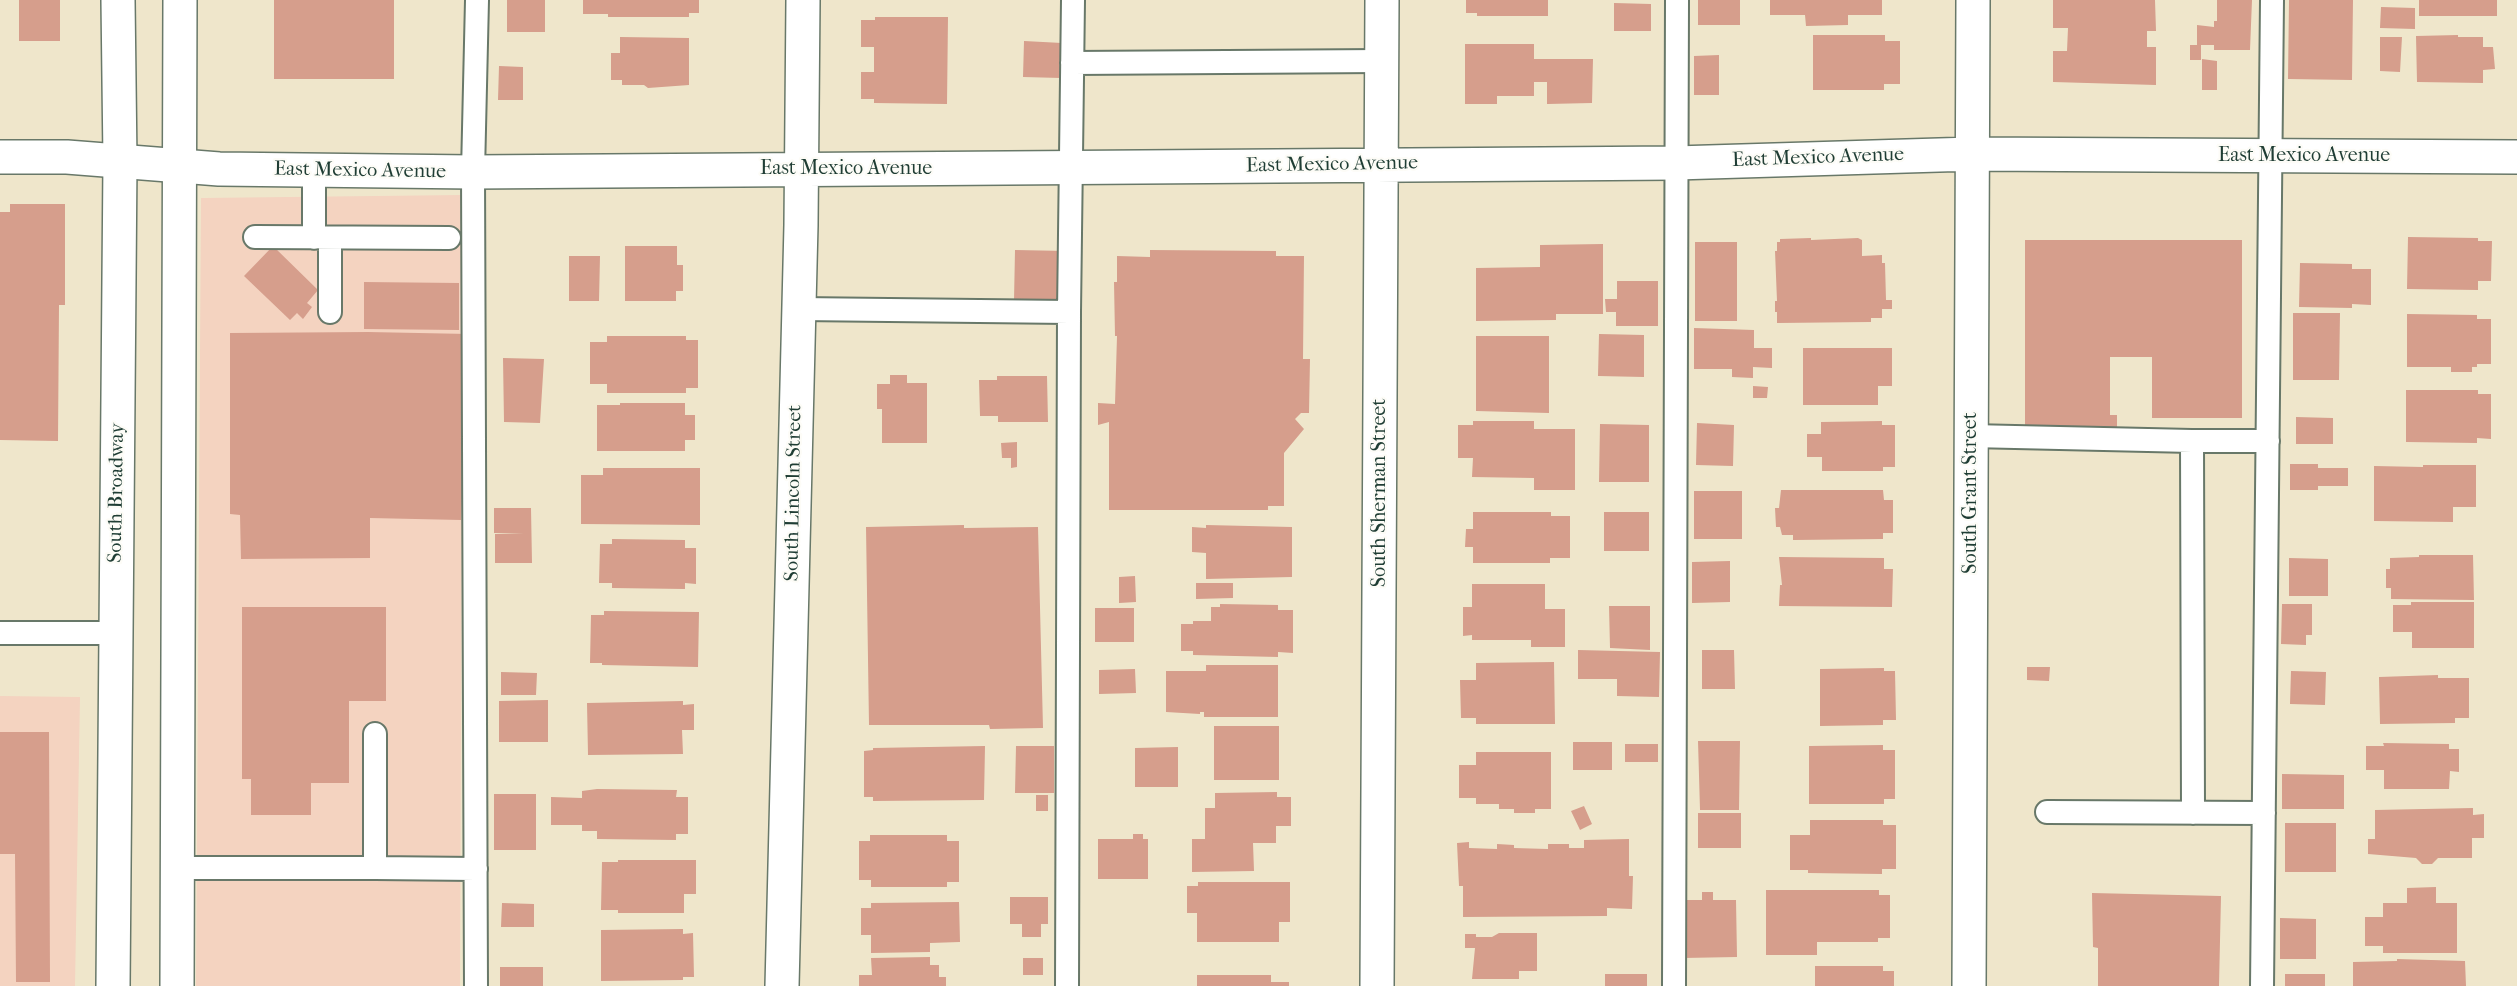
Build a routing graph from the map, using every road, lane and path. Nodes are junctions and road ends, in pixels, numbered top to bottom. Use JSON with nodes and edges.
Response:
{"nodes":[{"id":1,"x":118,"y":0,"type":"edge"},
{"id":2,"x":180,"y":0,"type":"edge"},
{"id":3,"x":477,"y":0,"type":"edge"},
{"id":4,"x":803,"y":0,"type":"edge"},
{"id":5,"x":1073,"y":0,"type":"edge"},
{"id":6,"x":1382,"y":0,"type":"edge"},
{"id":7,"x":1677,"y":0,"type":"edge"},
{"id":8,"x":1972,"y":0,"type":"edge"},
{"id":9,"x":2272,"y":0,"type":"edge"},
{"id":10,"x":1382,"y":61,"type":"junction"},
{"id":11,"x":1072,"y":63,"type":"junction"},
{"id":12,"x":1972,"y":154,"type":"junction"},
{"id":13,"x":2271,"y":155,"type":"junction"},
{"id":14,"x":0,"y":157,"type":"edge"},
{"id":15,"x":2517,"y":157,"type":"edge"},
{"id":16,"x":134,"y":162,"type":"junction"},
{"id":17,"x":1380,"y":163,"type":"junction"},
{"id":18,"x":1676,"y":163,"type":"junction"},
{"id":19,"x":180,"y":166,"type":"junction"},
{"id":20,"x":802,"y":169,"type":"junction"},
{"id":21,"x":1072,"y":169,"type":"junction"},
{"id":22,"x":314,"y":170,"type":"junction"},
{"id":23,"x":473,"y":172,"type":"junction"},
{"id":24,"x":255,"y":237,"type":"dead end"},
{"id":25,"x":322,"y":238,"type":"junction"},
{"id":26,"x":449,"y":238,"type":"dead end"},
{"id":27,"x":799,"y":309,"type":"junction"},
{"id":28,"x":330,"y":312,"type":"dead end"},
{"id":29,"x":1069,"y":312,"type":"junction"},
{"id":30,"x":1971,"y":436,"type":"junction"},
{"id":31,"x":2192,"y":441,"type":"junction"},
{"id":32,"x":2268,"y":441,"type":"junction"},
{"id":33,"x":0,"y":633,"type":"edge"},
{"id":34,"x":115,"y":633,"type":"junction"},
{"id":35,"x":375,"y":734,"type":"dead end"},
{"id":36,"x":2047,"y":812,"type":"dead end"},
{"id":37,"x":2193,"y":813,"type":"junction"},
{"id":38,"x":2264,"y":813,"type":"junction"},
{"id":39,"x":177,"y":868,"type":"junction"},
{"id":40,"x":375,"y":868,"type":"junction"},
{"id":41,"x":476,"y":869,"type":"junction"},
{"id":42,"x":112,"y":986,"type":"edge"},
{"id":43,"x":177,"y":986,"type":"edge"},
{"id":44,"x":476,"y":986,"type":"edge"},
{"id":45,"x":782,"y":986,"type":"edge"},
{"id":46,"x":1067,"y":986,"type":"edge"},
{"id":47,"x":1377,"y":986,"type":"edge"},
{"id":48,"x":1674,"y":986,"type":"edge"},
{"id":49,"x":1969,"y":986,"type":"edge"},
{"id":50,"x":2262,"y":986,"type":"edge"}],
"edges":[{"from":1,"to":16,"type":"street","name":"South Broadway"},
{"from":2,"to":19,"type":"street"},
{"from":3,"to":23,"type":"lane"},
{"from":4,"to":20,"type":"street","name":"South Lincoln Street"},
{"from":5,"to":11,"type":"lane"},
{"from":6,"to":10,"type":"street","name":"South Sherman Street"},
{"from":7,"to":18,"type":"lane"},
{"from":8,"to":12,"type":"street","name":"South Grant Street"},
{"from":9,"to":13,"type":"lane"},
{"from":10,"to":11,"type":"lane"},
{"from":10,"to":17,"type":"street","name":"South Sherman Street"},
{"from":11,"to":21,"type":"lane"},
{"from":12,"to":13,"type":"street","name":"East Mexico Avenue"},
{"from":12,"to":18,"type":"street","name":"East Mexico Avenue"},
{"from":12,"to":30,"type":"street","name":"South Grant Street"},
{"from":13,"to":15,"type":"street","name":"East Mexico Avenue"},
{"from":13,"to":32,"type":"lane"},
{"from":14,"to":16,"type":"street","name":"East Mexico Avenue"},
{"from":16,"to":19,"type":"street","name":"East Mexico Avenue"},
{"from":16,"to":34,"type":"street","name":"South Broadway"},
{"from":17,"to":18,"type":"street","name":"East Mexico Avenue"},
{"from":17,"to":21,"type":"street","name":"East Mexico Avenue"},
{"from":17,"to":47,"type":"street","name":"South Sherman Street"},
{"from":18,"to":48,"type":"lane"},
{"from":19,"to":22,"type":"street","name":"East Mexico Avenue"},
{"from":19,"to":39,"type":"street"},
{"from":20,"to":21,"type":"street","name":"East Mexico Avenue"},
{"from":20,"to":23,"type":"street","name":"East Mexico Avenue"},
{"from":20,"to":27,"type":"street","name":"South Lincoln Street"},
{"from":21,"to":29,"type":"lane"},
{"from":22,"to":23,"type":"street","name":"East Mexico Avenue"},
{"from":22,"to":25,"type":"lane"},
{"from":23,"to":41,"type":"lane"},
{"from":24,"to":25,"type":"lane"},
{"from":25,"to":26,"type":"lane"},
{"from":25,"to":28,"type":"lane"},
{"from":27,"to":29,"type":"lane"},
{"from":27,"to":45,"type":"street","name":"South Lincoln Street"},
{"from":29,"to":46,"type":"lane"},
{"from":30,"to":31,"type":"lane"},
{"from":30,"to":49,"type":"street","name":"South Grant Street"},
{"from":31,"to":32,"type":"lane"},
{"from":31,"to":37,"type":"lane"},
{"from":32,"to":38,"type":"lane"},
{"from":33,"to":34,"type":"lane"},
{"from":34,"to":42,"type":"street","name":"South Broadway"},
{"from":35,"to":40,"type":"lane"},
{"from":36,"to":37,"type":"lane"},
{"from":37,"to":38,"type":"lane"},
{"from":38,"to":50,"type":"lane"},
{"from":39,"to":40,"type":"lane"},
{"from":39,"to":43,"type":"street"},
{"from":40,"to":41,"type":"lane"},
{"from":41,"to":44,"type":"lane"}]}
